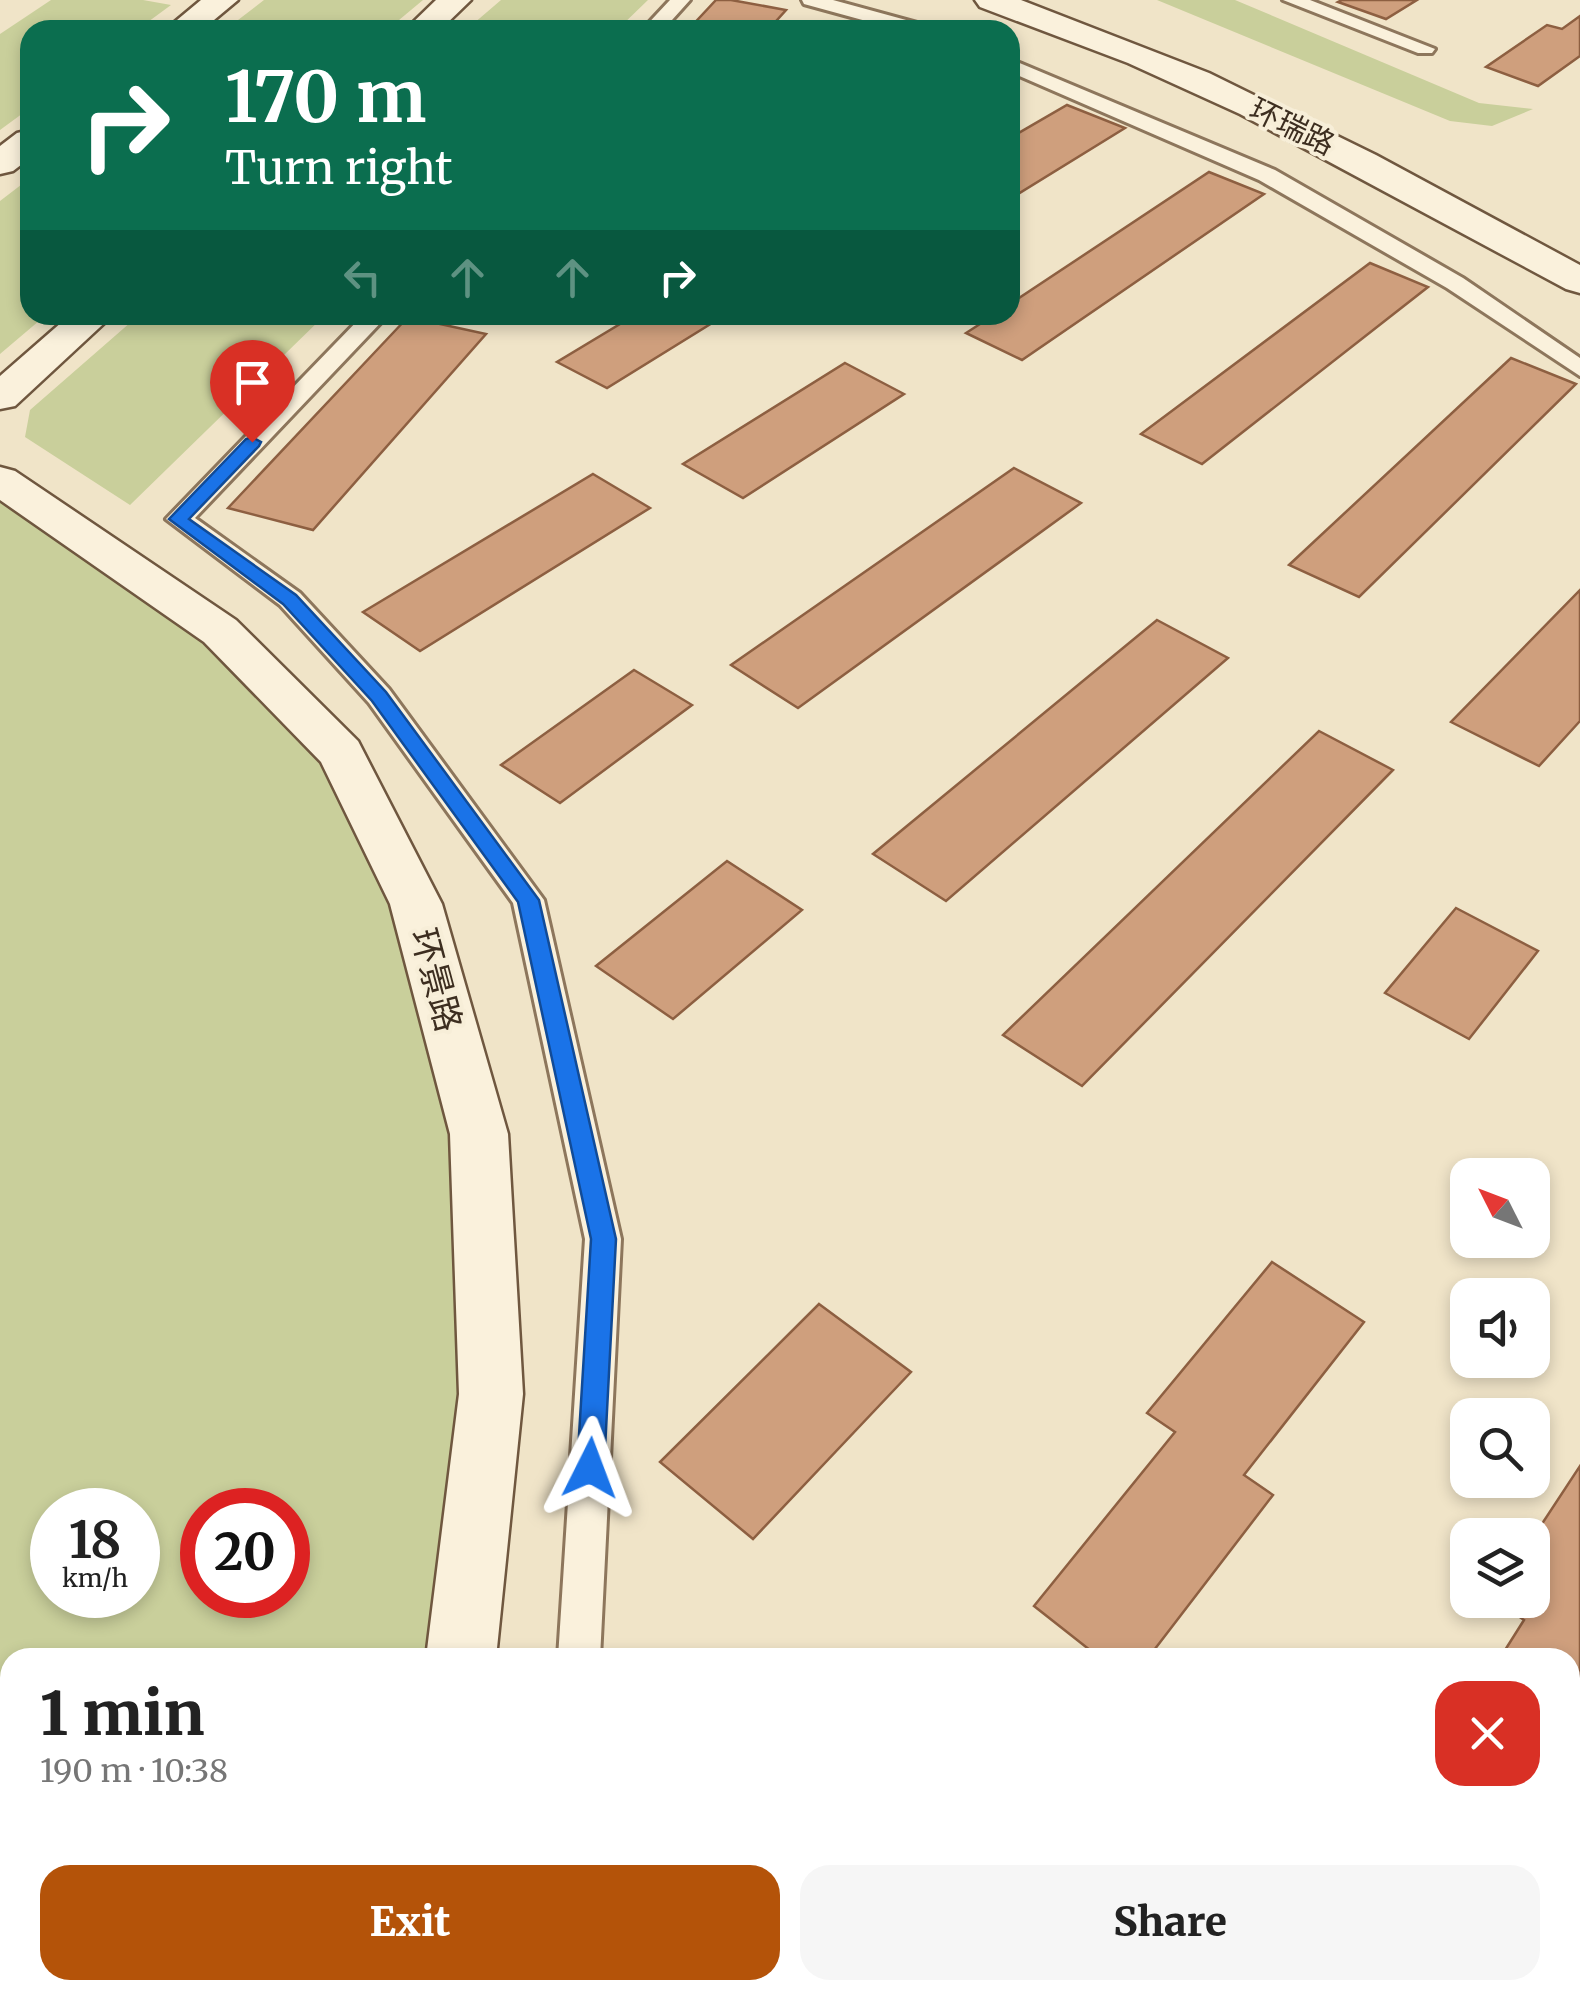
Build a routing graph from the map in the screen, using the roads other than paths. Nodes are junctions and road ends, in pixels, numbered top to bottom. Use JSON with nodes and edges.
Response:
{"nodes":[{"id":1,"x":222,"y":0,"type":"edge"},
{"id":2,"x":456,"y":0,"type":"edge"},
{"id":3,"x":680,"y":0,"type":"edge"},
{"id":4,"x":812,"y":0,"type":"edge"},
{"id":5,"x":991,"y":0,"type":"edge"},
{"id":6,"x":1052,"y":0,"type":"edge"},
{"id":7,"x":1292,"y":0,"type":"edge"},
{"id":8,"x":195,"y":20,"type":"edge"},
{"id":9,"x":433,"y":20,"type":"edge"},
{"id":10,"x":661,"y":20,"type":"edge"},
{"id":11,"x":885,"y":20,"type":"edge"},
{"id":12,"x":1425,"y":49,"type":"dead end"},
{"id":13,"x":1020,"y":69,"type":"edge"},
{"id":14,"x":1580,"y":248,"type":"edge"},
{"id":15,"x":1580,"y":281,"type":"edge"},
{"id":16,"x":83,"y":325,"type":"edge"},
{"id":17,"x":366,"y":325,"type":"edge"},
{"id":18,"x":1580,"y":369,"type":"edge"},
{"id":19,"x":0,"y":397,"type":"edge"},
{"id":20,"x":0,"y":480,"type":"edge"},
{"id":21,"x":461,"y":1648,"type":"edge"},
{"id":22,"x":580,"y":1648,"type":"edge"}],
"edges":[{"from":1,"to":8,"type":"street"},
{"from":2,"to":9,"type":"street"},
{"from":3,"to":10,"type":"lane"},
{"from":4,"to":11,"type":"lane"},
{"from":5,"to":15,"type":"street","name":"环瑞路"},
{"from":6,"to":14,"type":"street","name":"环瑞路"},
{"from":7,"to":12,"type":"lane"},
{"from":13,"to":18,"type":"lane"},
{"from":16,"to":19,"type":"street"},
{"from":17,"to":22,"type":"lane"},
{"from":20,"to":21,"type":"street","name":"环景路"}]}
